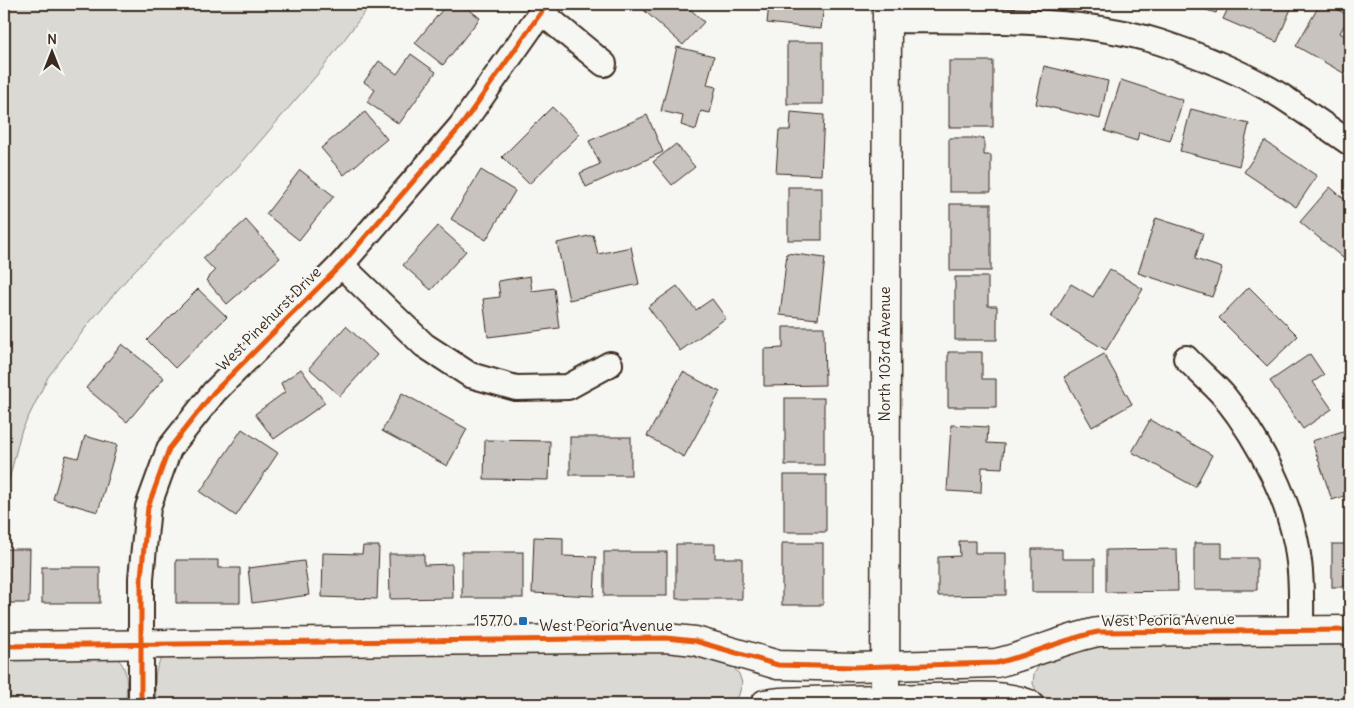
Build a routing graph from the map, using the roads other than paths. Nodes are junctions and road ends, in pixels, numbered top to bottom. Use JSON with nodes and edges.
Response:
{"nodes":[{"id":1,"x":544,"y":8,"type":"edge"},
{"id":2,"x":887,"y":12,"type":"edge"},
{"id":3,"x":604,"y":64,"type":"dead end"},
{"id":4,"x":1350,"y":143,"type":"edge"},
{"id":5,"x":341,"y":265,"type":"junction"},
{"id":6,"x":1186,"y":358,"type":"dead end"},
{"id":7,"x":610,"y":364,"type":"dead end"},
{"id":8,"x":1350,"y":630,"type":"edge"},
{"id":9,"x":1301,"y":631,"type":"junction"},
{"id":10,"x":141,"y":644,"type":"junction"},
{"id":11,"x":4,"y":646,"type":"edge"},
{"id":12,"x":885,"y":666,"type":"junction"},
{"id":13,"x":885,"y":701,"type":"edge"},
{"id":14,"x":142,"y":704,"type":"edge"},
{"id":15,"x":765,"y":704,"type":"edge"},
{"id":16,"x":1029,"y":704,"type":"edge"}],
"edges":[{"from":1,"to":3,"type":"street"},
{"from":1,"to":5,"type":"street","name":"West Pinehurst Drive"},
{"from":2,"to":4,"type":"street"},
{"from":2,"to":12,"type":"street","name":"North 103rd Avenue"},
{"from":5,"to":7,"type":"street"},
{"from":5,"to":10,"type":"street","name":"West Pinehurst Drive"},
{"from":6,"to":9,"type":"street"},
{"from":8,"to":9,"type":"street","name":"West Peoria Avenue"},
{"from":9,"to":12,"type":"street","name":"West Peoria Avenue"},
{"from":10,"to":11,"type":"street","name":"West Peoria Avenue"},
{"from":10,"to":12,"type":"street","name":"West Peoria Avenue"},
{"from":10,"to":14,"type":"street","name":"West Pinehurst Drive"},
{"from":12,"to":13,"type":"street","name":"North 103rd Avenue"},
{"from":13,"to":15,"type":"street"},
{"from":13,"to":16,"type":"street"}]}
